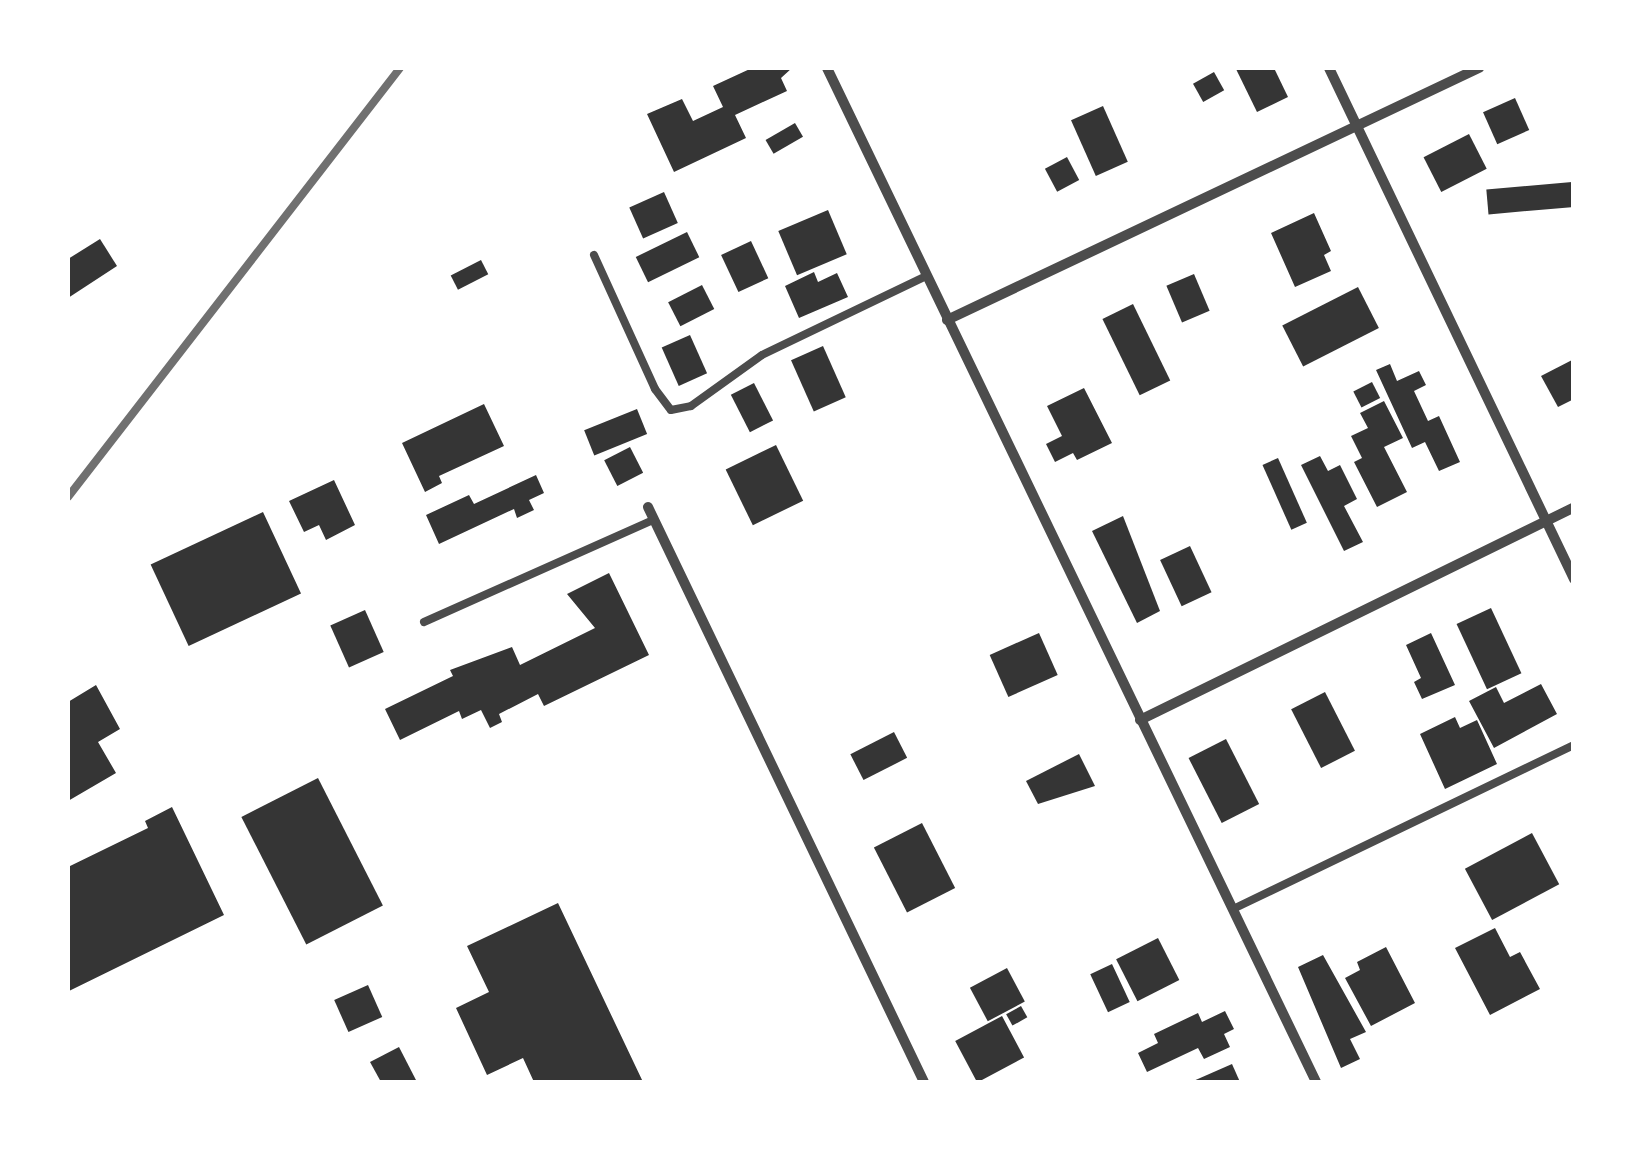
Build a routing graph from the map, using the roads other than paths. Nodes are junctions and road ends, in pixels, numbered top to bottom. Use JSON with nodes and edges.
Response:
{"nodes":[{"id":1,"x":827,"y":68,"type":"edge"},
{"id":2,"x":1329,"y":68,"type":"edge"},
{"id":3,"x":1479,"y":68,"type":"edge"},
{"id":4,"x":1358,"y":127,"type":"junction"},
{"id":5,"x":594,"y":255,"type":"dead end"},
{"id":6,"x":926,"y":276,"type":"junction"},
{"id":7,"x":946,"y":320,"type":"junction"},
{"id":8,"x":648,"y":507,"type":"dead end"},
{"id":9,"x":1574,"y":507,"type":"edge"},
{"id":10,"x":654,"y":520,"type":"junction"},
{"id":11,"x":1546,"y":520,"type":"junction"},
{"id":12,"x":1574,"y":579,"type":"edge"},
{"id":13,"x":424,"y":622,"type":"dead end"},
{"id":14,"x":1140,"y":720,"type":"junction"},
{"id":15,"x":1574,"y":745,"type":"edge"},
{"id":16,"x":1233,"y":909,"type":"junction"},
{"id":17,"x":924,"y":1082,"type":"edge"},
{"id":18,"x":1316,"y":1082,"type":"edge"}],
"edges":[{"from":1,"to":6,"type":"street"},
{"from":2,"to":4,"type":"street"},
{"from":3,"to":4,"type":"street"},
{"from":4,"to":7,"type":"street"},
{"from":4,"to":11,"type":"street"},
{"from":5,"to":6,"type":"lane"},
{"from":6,"to":7,"type":"street"},
{"from":7,"to":14,"type":"street"},
{"from":8,"to":10,"type":"street"},
{"from":9,"to":11,"type":"street"},
{"from":10,"to":13,"type":"lane"},
{"from":10,"to":17,"type":"street"},
{"from":11,"to":12,"type":"street"},
{"from":11,"to":14,"type":"street"},
{"from":14,"to":16,"type":"street"},
{"from":15,"to":16,"type":"lane"},
{"from":16,"to":18,"type":"street"}]}
